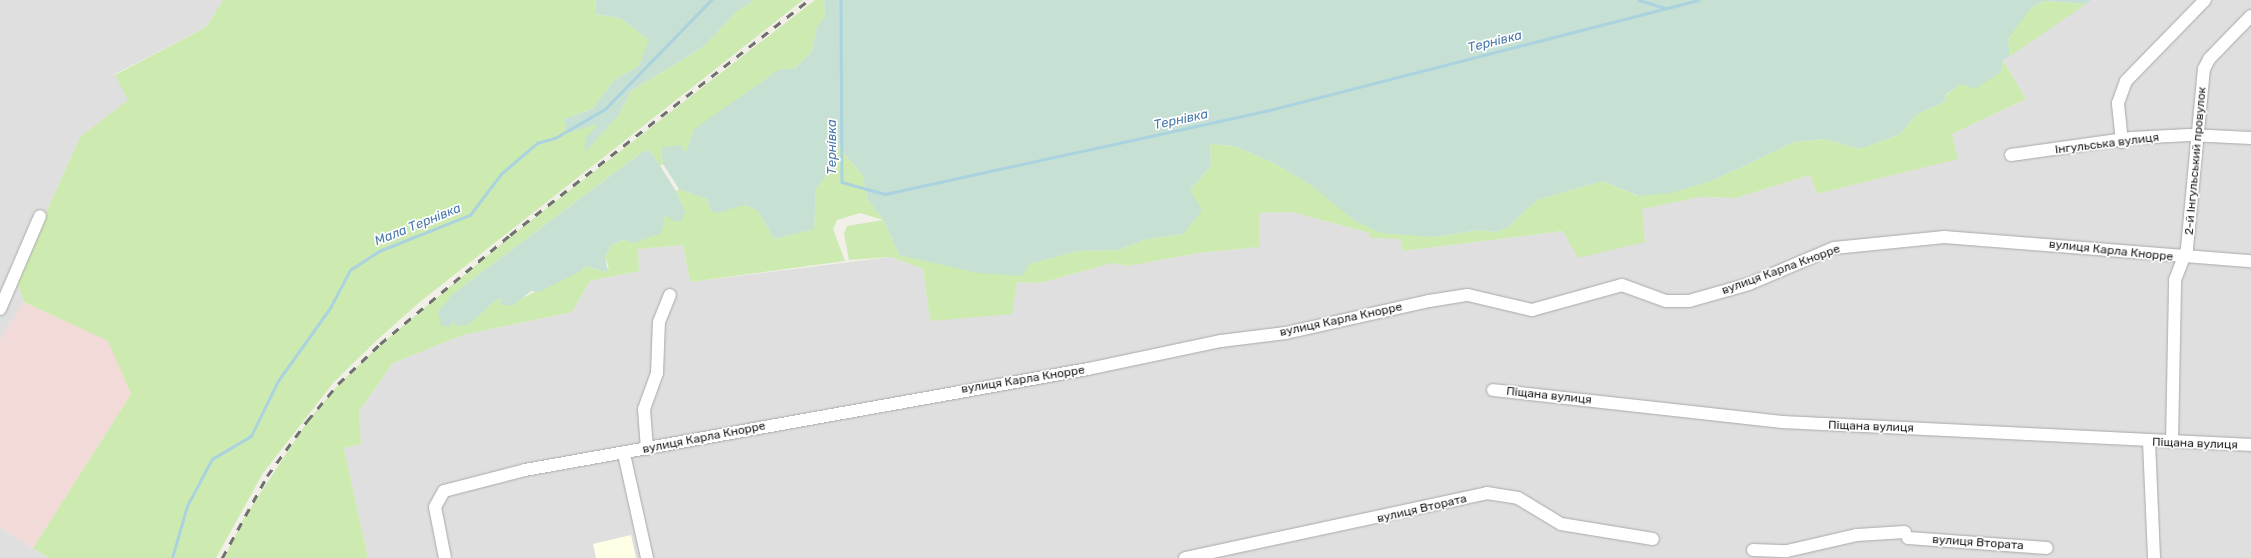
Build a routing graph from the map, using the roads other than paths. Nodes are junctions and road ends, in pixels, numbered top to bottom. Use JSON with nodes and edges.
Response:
{"nodes":[{"id":1,"x":2205,"y":0,"type":"edge"},
{"id":2,"x":2251,"y":16,"type":"edge"},
{"id":3,"x":2199,"y":136,"type":"junction"},
{"id":4,"x":2251,"y":138,"type":"edge"},
{"id":5,"x":2122,"y":142,"type":"junction"},
{"id":6,"x":2011,"y":156,"type":"dead end"},
{"id":7,"x":40,"y":216,"type":"dead end"},
{"id":8,"x":2184,"y":258,"type":"junction"},
{"id":9,"x":2251,"y":261,"type":"edge"},
{"id":10,"x":670,"y":295,"type":"dead end"},
{"id":11,"x":0,"y":309,"type":"edge"},
{"id":12,"x":1493,"y":390,"type":"dead end"},
{"id":13,"x":2149,"y":442,"type":"junction"},
{"id":14,"x":2172,"y":442,"type":"junction"},
{"id":15,"x":2251,"y":445,"type":"edge"},
{"id":16,"x":647,"y":448,"type":"junction"},
{"id":17,"x":624,"y":454,"type":"junction"},
{"id":18,"x":1653,"y":539,"type":"dead end"},
{"id":19,"x":2047,"y":548,"type":"dead end"},
{"id":20,"x":1753,"y":550,"type":"dead end"},
{"id":21,"x":445,"y":558,"type":"edge"},
{"id":22,"x":647,"y":558,"type":"edge"},
{"id":23,"x":1185,"y":558,"type":"edge"},
{"id":24,"x":2154,"y":558,"type":"edge"}],
"edges":[{"from":1,"to":5,"type":"street"},
{"from":2,"to":3,"type":"street","name":"2-й Інгульський провулок"},
{"from":3,"to":4,"type":"street","name":"Інгульська вулиця"},
{"from":3,"to":5,"type":"street","name":"Інгульська вулиця"},
{"from":3,"to":8,"type":"street","name":"2-й Інгульський провулок"},
{"from":5,"to":6,"type":"street","name":"Інгульська вулиця"},
{"from":7,"to":11,"type":"street"},
{"from":8,"to":9,"type":"street","name":"вулиця Карла Кнорре"},
{"from":8,"to":14,"type":"street","name":"2-й Інгульський провулок"},
{"from":8,"to":16,"type":"street","name":"вулиця Карла Кнорре"},
{"from":10,"to":16,"type":"street"},
{"from":12,"to":13,"type":"street","name":"Піщана вулиця"},
{"from":13,"to":14,"type":"street","name":"Піщана вулиця"},
{"from":13,"to":24,"type":"street"},
{"from":14,"to":15,"type":"street","name":"Піщана вулиця"},
{"from":16,"to":17,"type":"street","name":"вулиця Карла Кнорре"},
{"from":17,"to":21,"type":"street","name":"вулиця Карла Кнорре"},
{"from":17,"to":22,"type":"street"},
{"from":18,"to":23,"type":"street","name":"вулиця Втората"},
{"from":19,"to":20,"type":"street","name":"вулиця Втората"}]}
